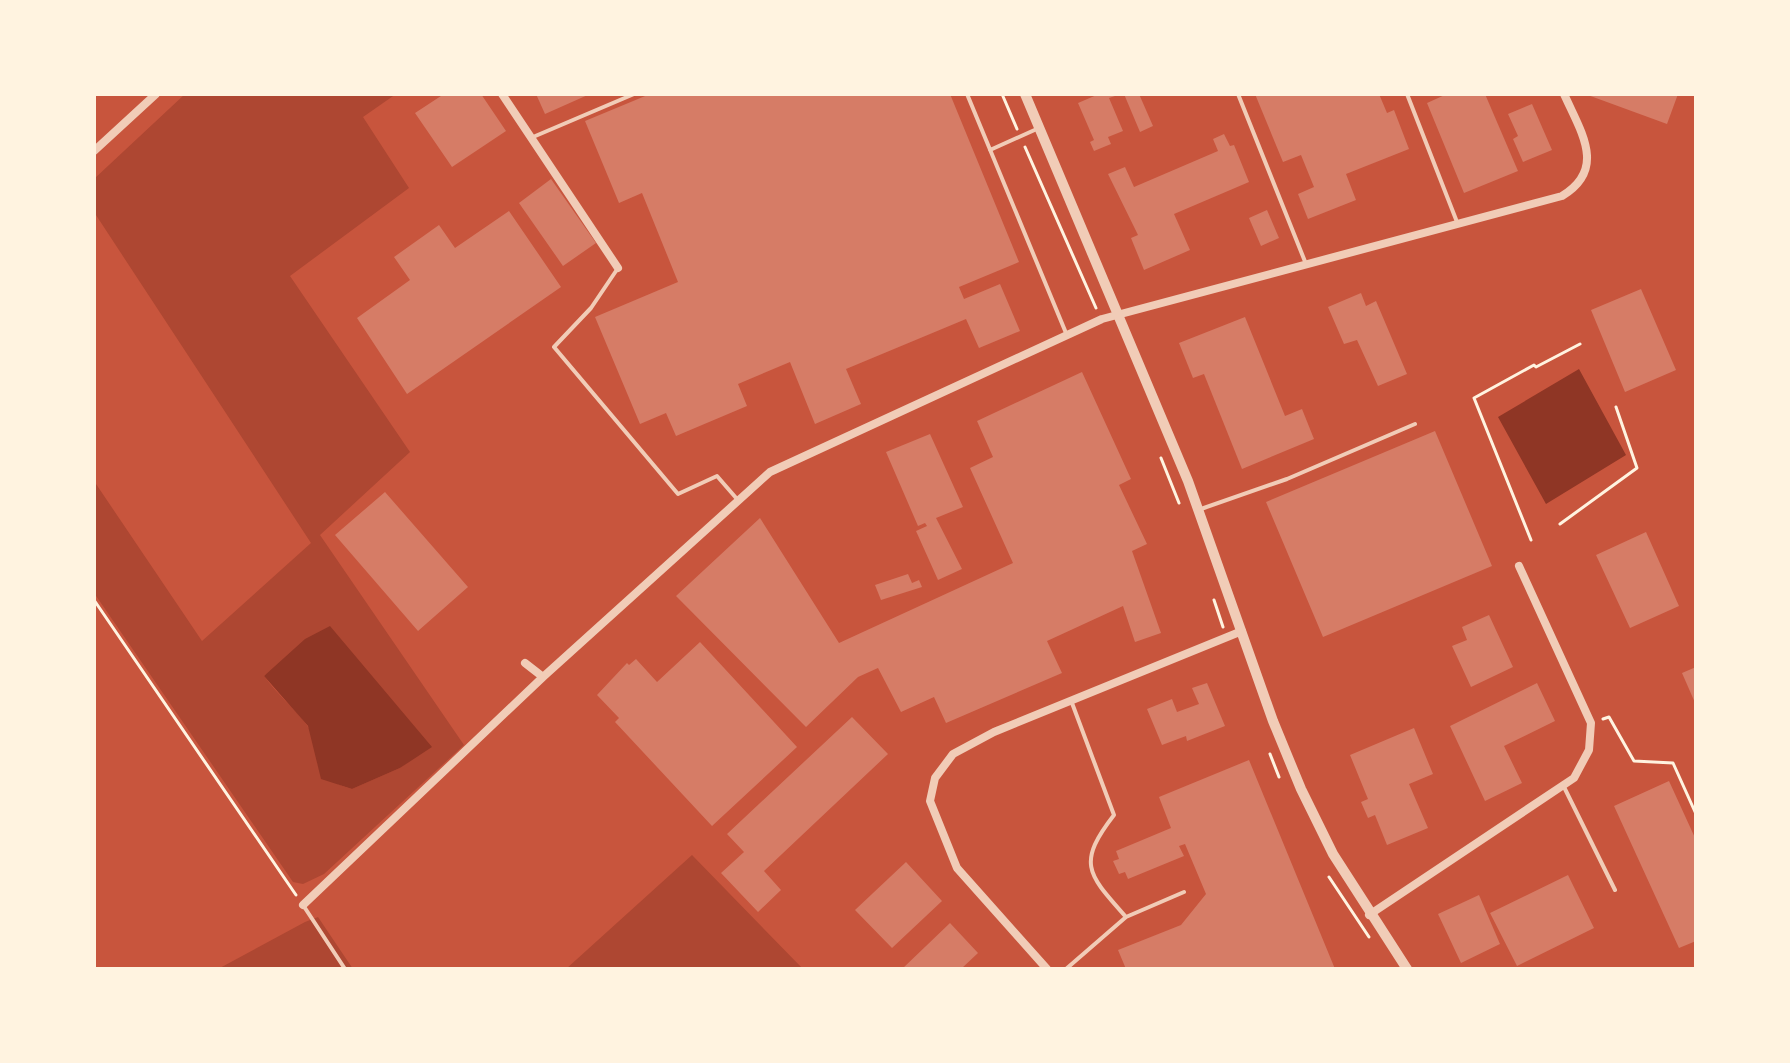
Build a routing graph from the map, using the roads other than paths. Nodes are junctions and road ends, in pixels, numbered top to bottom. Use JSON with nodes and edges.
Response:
{"nodes":[{"id":1,"x":156,"y":94,"type":"edge"},
{"id":2,"x":502,"y":94,"type":"edge"},
{"id":3,"x":634,"y":94,"type":"edge"},
{"id":4,"x":967,"y":94,"type":"edge"},
{"id":5,"x":1025,"y":94,"type":"edge"},
{"id":6,"x":1238,"y":94,"type":"edge"},
{"id":7,"x":1407,"y":94,"type":"edge"},
{"id":8,"x":1564,"y":94,"type":"edge"},
{"id":9,"x":1040,"y":128,"type":"junction"},
{"id":10,"x":531,"y":138,"type":"junction"},
{"id":11,"x":990,"y":150,"type":"junction"},
{"id":12,"x":94,"y":151,"type":"edge"},
{"id":13,"x":1458,"y":224,"type":"junction"},
{"id":14,"x":1306,"y":264,"type":"junction"},
{"id":15,"x":618,"y":268,"type":"joint"},
{"id":16,"x":1120,"y":313,"type":"junction"},
{"id":17,"x":1067,"y":335,"type":"junction"},
{"id":18,"x":1415,"y":424,"type":"dead end"},
{"id":19,"x":738,"y":501,"type":"junction"},
{"id":20,"x":1198,"y":510,"type":"junction"},
{"id":21,"x":1519,"y":566,"type":"dead end"},
{"id":22,"x":1242,"y":631,"type":"junction"},
{"id":23,"x":525,"y":663,"type":"dead end"},
{"id":24,"x":543,"y":677,"type":"junction"},
{"id":25,"x":1071,"y":700,"type":"junction"},
{"id":26,"x":1563,"y":785,"type":"junction"},
{"id":27,"x":1615,"y":890,"type":"dead end"},
{"id":28,"x":1184,"y":892,"type":"dead end"},
{"id":29,"x":303,"y":905,"type":"joint"},
{"id":30,"x":1369,"y":915,"type":"junction"},
{"id":31,"x":1126,"y":917,"type":"junction"},
{"id":32,"x":345,"y":969,"type":"edge"},
{"id":33,"x":1047,"y":969,"type":"edge"},
{"id":34,"x":1066,"y":969,"type":"edge"},
{"id":35,"x":1407,"y":969,"type":"edge"}],
"edges":[{"from":1,"to":12,"type":"street"},
{"from":2,"to":10,"type":"street"},
{"from":3,"to":10,"type":"lane"},
{"from":4,"to":11,"type":"lane"},
{"from":5,"to":9,"type":"street"},
{"from":6,"to":14,"type":"lane"},
{"from":7,"to":13,"type":"lane"},
{"from":8,"to":13,"type":"street"},
{"from":9,"to":11,"type":"lane"},
{"from":9,"to":16,"type":"street"},
{"from":10,"to":15,"type":"street"},
{"from":11,"to":17,"type":"lane"},
{"from":13,"to":14,"type":"street"},
{"from":14,"to":16,"type":"street"},
{"from":15,"to":19,"type":"lane"},
{"from":16,"to":17,"type":"street"},
{"from":16,"to":20,"type":"street"},
{"from":17,"to":19,"type":"street"},
{"from":18,"to":20,"type":"lane"},
{"from":19,"to":24,"type":"street"},
{"from":20,"to":22,"type":"street"},
{"from":21,"to":26,"type":"street"},
{"from":22,"to":25,"type":"street"},
{"from":22,"to":30,"type":"street"},
{"from":23,"to":24,"type":"street"},
{"from":24,"to":29,"type":"street"},
{"from":25,"to":31,"type":"lane"},
{"from":25,"to":33,"type":"street"},
{"from":26,"to":27,"type":"lane"},
{"from":26,"to":30,"type":"street"},
{"from":28,"to":31,"type":"lane"},
{"from":29,"to":32,"type":"lane"},
{"from":30,"to":35,"type":"street"},
{"from":31,"to":34,"type":"lane"}]}
